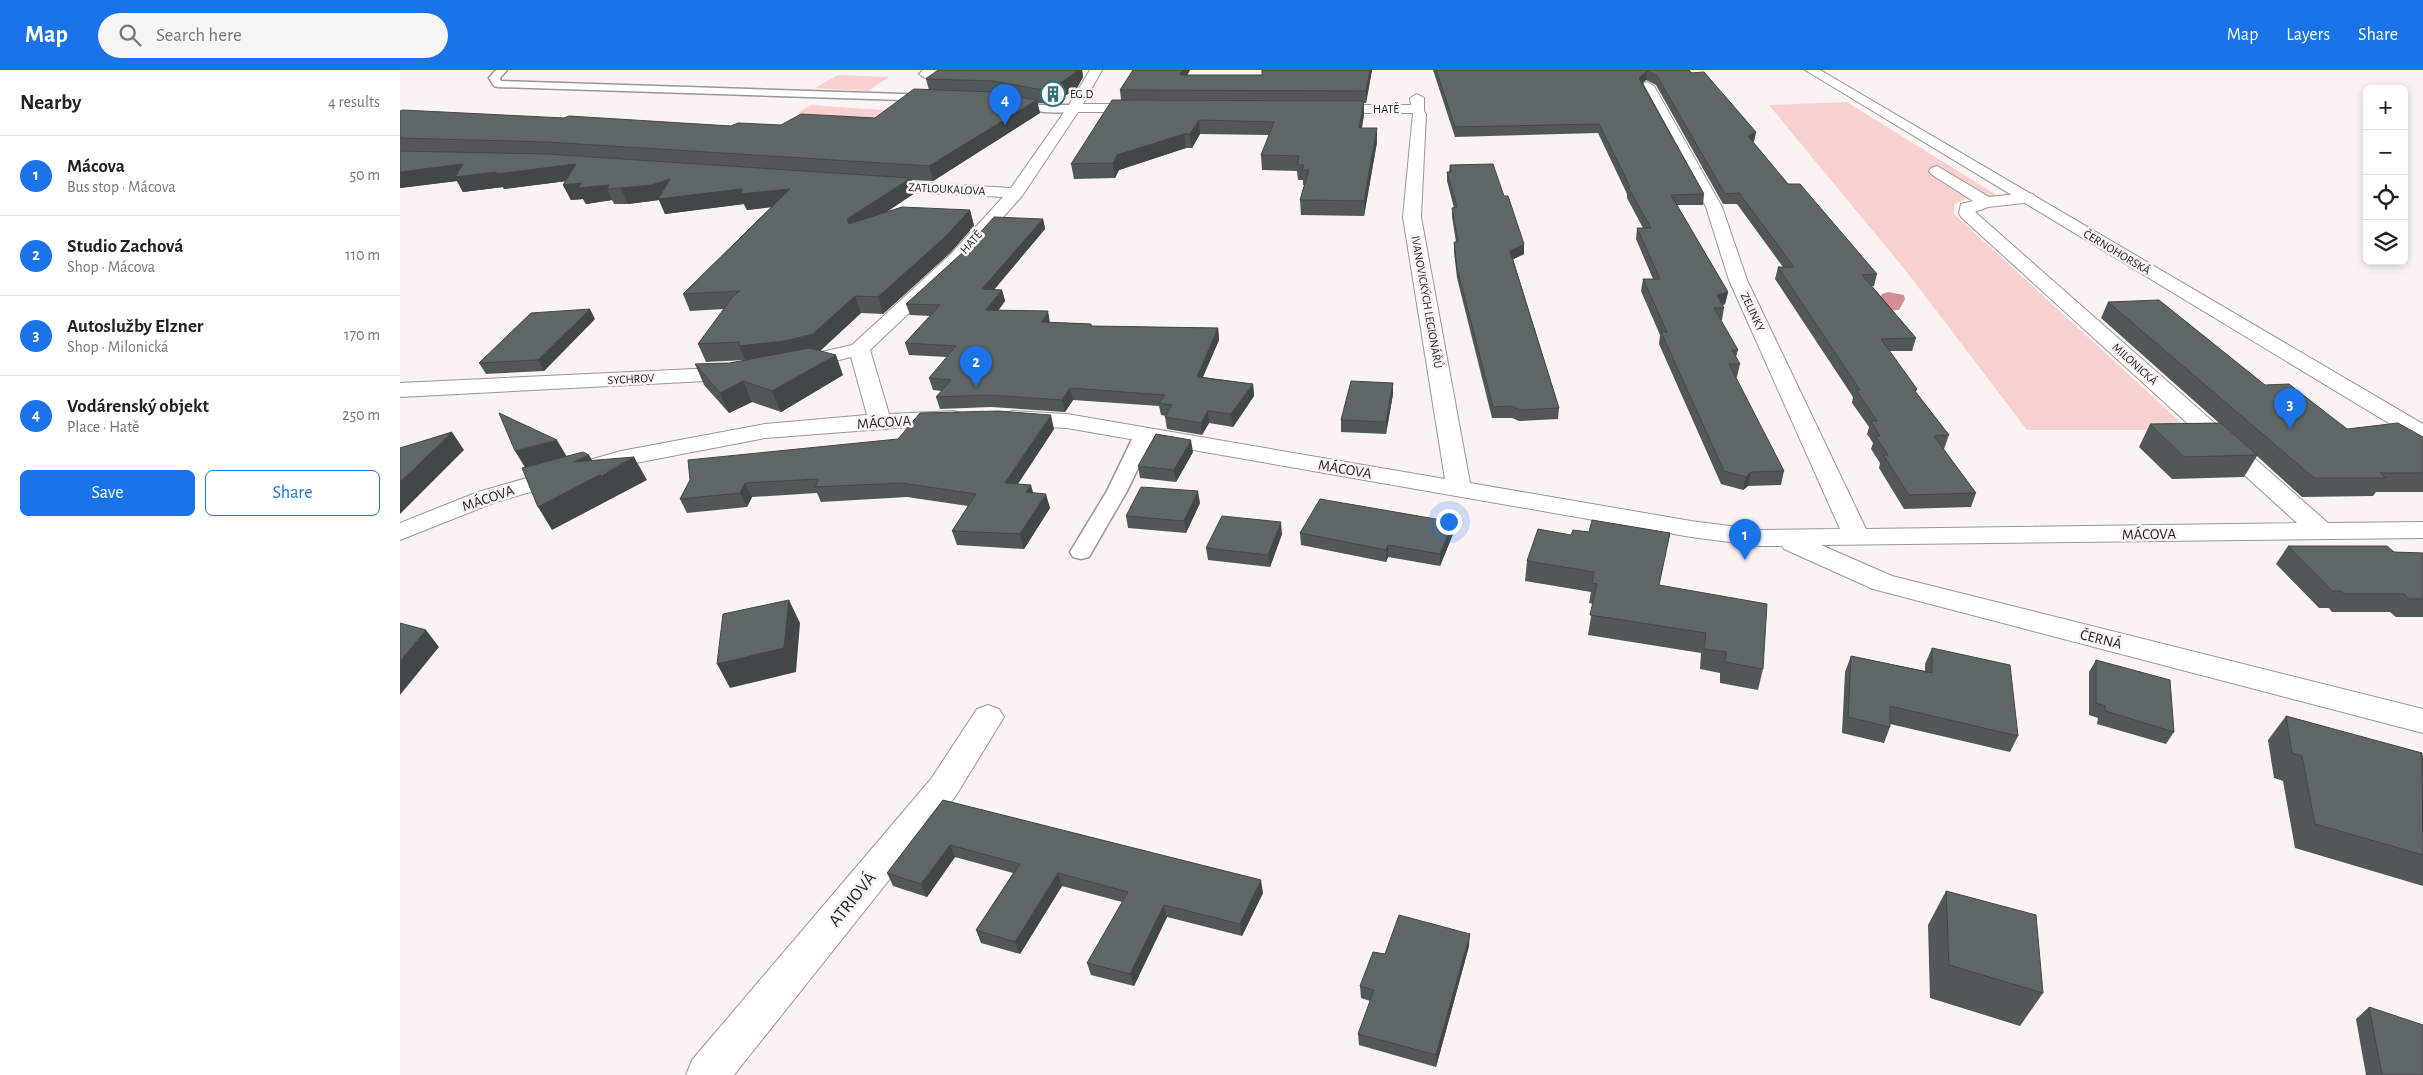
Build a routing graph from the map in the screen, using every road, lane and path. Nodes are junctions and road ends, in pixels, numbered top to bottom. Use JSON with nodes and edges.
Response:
{"nodes":[{"id":1,"x":502,"y":70,"type":"edge"},
{"id":2,"x":1096,"y":70,"type":"edge"},
{"id":3,"x":1811,"y":70,"type":"edge"},
{"id":4,"x":1647,"y":86,"type":"dead end"},
{"id":5,"x":947,"y":99,"type":"edge"},
{"id":6,"x":996,"y":100,"type":"edge"},
{"id":7,"x":1418,"y":106,"type":"joint"},
{"id":8,"x":1074,"y":108,"type":"junction"},
{"id":9,"x":1161,"y":108,"type":"edge"},
{"id":10,"x":1318,"y":109,"type":"edge"},
{"id":11,"x":1937,"y":171,"type":"dead end"},
{"id":12,"x":864,"y":184,"type":"edge"},
{"id":13,"x":1016,"y":192,"type":"junction"},
{"id":14,"x":2027,"y":198,"type":"junction"},
{"id":15,"x":1986,"y":202,"type":"junction"},
{"id":16,"x":858,"y":350,"type":"junction"},
{"id":17,"x":783,"y":367,"type":"edge"},
{"id":18,"x":756,"y":371,"type":"edge"},
{"id":19,"x":400,"y":390,"type":"edge"},
{"id":20,"x":880,"y":421,"type":"junction"},
{"id":21,"x":2423,"y":434,"type":"edge"},
{"id":22,"x":1144,"y":435,"type":"junction"},
{"id":23,"x":1459,"y":489,"type":"junction"},
{"id":24,"x":2423,"y":530,"type":"edge"},
{"id":25,"x":400,"y":532,"type":"edge"},
{"id":26,"x":2322,"y":532,"type":"junction"},
{"id":27,"x":1858,"y":538,"type":"junction"},
{"id":28,"x":1784,"y":539,"type":"junction"},
{"id":29,"x":1080,"y":552,"type":"dead end"},
{"id":30,"x":988,"y":716,"type":"dead end"},
{"id":31,"x":2423,"y":721,"type":"edge"},
{"id":32,"x":707,"y":1075,"type":"edge"}],
"edges":[{"from":1,"to":5,"type":"lane"},
{"from":2,"to":8,"type":"street","name":"HATĚ"},
{"from":3,"to":14,"type":"street","name":"ČERNOHORSKÁ"},
{"from":4,"to":27,"type":"street","name":"ZELINKY"},
{"from":6,"to":8,"type":"lane"},
{"from":7,"to":10,"type":"street","name":"HATĚ"},
{"from":7,"to":23,"type":"street","name":"IVANOVICKÝCH LEGIONÁŘŮ"},
{"from":8,"to":9,"type":"street"},
{"from":8,"to":13,"type":"street","name":"HATĚ"},
{"from":11,"to":15,"type":"street"},
{"from":12,"to":13,"type":"street","name":"ZATLOUKALOVA"},
{"from":13,"to":16,"type":"street","name":"HATĚ"},
{"from":14,"to":15,"type":"street","name":"MILONICKÁ"},
{"from":14,"to":21,"type":"street","name":"ČERNOHORSKÁ"},
{"from":15,"to":26,"type":"street","name":"MILONICKÁ"},
{"from":16,"to":17,"type":"street"},
{"from":16,"to":20,"type":"street"},
{"from":18,"to":19,"type":"street","name":"SYCHROV"},
{"from":20,"to":22,"type":"street","name":"MÁCOVA"},
{"from":20,"to":25,"type":"street","name":"MÁCOVA"},
{"from":22,"to":23,"type":"street","name":"MÁCOVA"},
{"from":22,"to":29,"type":"lane"},
{"from":23,"to":28,"type":"street","name":"MÁCOVA"},
{"from":24,"to":26,"type":"street","name":"MÁCOVA"},
{"from":26,"to":27,"type":"street","name":"MÁCOVA"},
{"from":27,"to":28,"type":"street","name":"MÁCOVA"},
{"from":28,"to":31,"type":"street","name":"ČERNÁ"},
{"from":30,"to":32,"type":"street","name":"ATRIOVÁ"}]}
